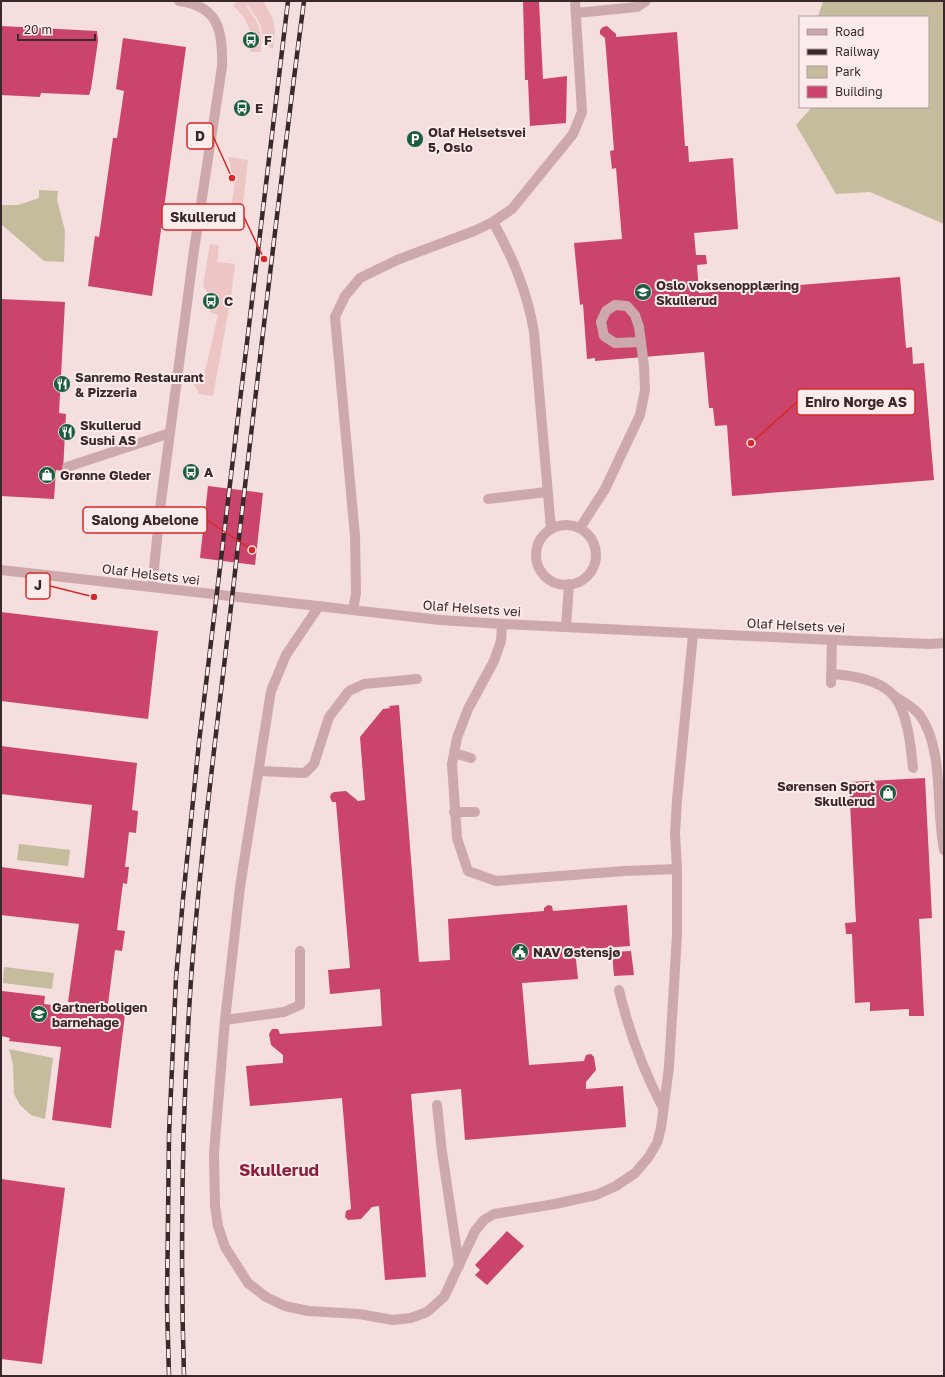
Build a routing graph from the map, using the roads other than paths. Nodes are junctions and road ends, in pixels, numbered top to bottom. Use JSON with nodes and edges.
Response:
{"nodes":[{"id":1,"x":179,"y":1,"type":"edge"},
{"id":2,"x":575,"y":1,"type":"edge"},
{"id":3,"x":646,"y":1,"type":"edge"},
{"id":4,"x":202,"y":4,"type":"edge"},
{"id":5,"x":576,"y":14,"type":"junction"},
{"id":6,"x":493,"y":222,"type":"junction"},
{"id":7,"x":641,"y":342,"type":"junction"},
{"id":8,"x":170,"y":433,"type":"junction"},
{"id":9,"x":66,"y":466,"type":"dead end"},
{"id":10,"x":547,"y":492,"type":"junction"},
{"id":11,"x":488,"y":499,"type":"dead end"},
{"id":12,"x":580,"y":528,"type":"junction"},
{"id":13,"x":551,"y":529,"type":"junction"},
{"id":14,"x":1,"y":570,"type":"edge"},
{"id":15,"x":569,"y":584,"type":"junction"},
{"id":16,"x":152,"y":587,"type":"junction"},
{"id":17,"x":319,"y":606,"type":"junction"},
{"id":18,"x":354,"y":610,"type":"junction"},
{"id":19,"x":502,"y":624,"type":"junction"},
{"id":20,"x":566,"y":627,"type":"junction"},
{"id":21,"x":693,"y":634,"type":"junction"},
{"id":22,"x":832,"y":640,"type":"junction"},
{"id":23,"x":944,"y":643,"type":"edge"},
{"id":24,"x":417,"y":679,"type":"dead end"},
{"id":25,"x":894,"y":696,"type":"junction"},
{"id":26,"x":454,"y":753,"type":"junction"},
{"id":27,"x":471,"y":758,"type":"dead end"},
{"id":28,"x":913,"y":768,"type":"dead end"},
{"id":29,"x":259,"y":771,"type":"junction"},
{"id":30,"x":454,"y":812,"type":"junction"},
{"id":31,"x":475,"y":812,"type":"dead end"},
{"id":32,"x":944,"y":850,"type":"edge"},
{"id":33,"x":676,"y":869,"type":"junction"},
{"id":34,"x":300,"y":951,"type":"dead end"},
{"id":35,"x":619,"y":990,"type":"dead end"},
{"id":36,"x":225,"y":1020,"type":"junction"},
{"id":37,"x":437,"y":1105,"type":"dead end"},
{"id":38,"x":663,"y":1108,"type":"junction"},
{"id":39,"x":459,"y":1266,"type":"junction"}],
"edges":[{"from":1,"to":4,"type":"street"},
{"from":2,"to":5,"type":"street"},
{"from":3,"to":5,"type":"street"},
{"from":4,"to":8,"type":"street"},
{"from":5,"to":6,"type":"street"},
{"from":6,"to":10,"type":"street"},
{"from":6,"to":18,"type":"street"},
{"from":7,"to":7,"type":"street"},
{"from":7,"to":12,"type":"street"},
{"from":8,"to":9,"type":"street"},
{"from":8,"to":16,"type":"street"},
{"from":10,"to":11,"type":"street"},
{"from":10,"to":13,"type":"street"},
{"from":12,"to":13,"type":"street"},
{"from":12,"to":15,"type":"street"},
{"from":13,"to":15,"type":"street"},
{"from":14,"to":16,"type":"street","name":"Olaf Helsets vei"},
{"from":15,"to":20,"type":"street"},
{"from":16,"to":17,"type":"street","name":"Olaf Helsets vei"},
{"from":17,"to":18,"type":"street","name":"Olaf Helsets vei"},
{"from":17,"to":29,"type":"street"},
{"from":18,"to":19,"type":"street","name":"Olaf Helsets vei"},
{"from":19,"to":20,"type":"street","name":"Olaf Helsets vei"},
{"from":19,"to":26,"type":"street"},
{"from":20,"to":21,"type":"street","name":"Olaf Helsets vei"},
{"from":21,"to":22,"type":"street","name":"Olaf Helsets vei"},
{"from":21,"to":33,"type":"street"},
{"from":22,"to":23,"type":"street","name":"Olaf Helsets vei"},
{"from":22,"to":25,"type":"street"},
{"from":24,"to":29,"type":"street"},
{"from":25,"to":28,"type":"street"},
{"from":25,"to":32,"type":"street"},
{"from":26,"to":27,"type":"street"},
{"from":26,"to":30,"type":"street"},
{"from":29,"to":36,"type":"street"},
{"from":30,"to":31,"type":"street"},
{"from":30,"to":33,"type":"street"},
{"from":33,"to":38,"type":"street"},
{"from":34,"to":36,"type":"street"},
{"from":35,"to":38,"type":"street"},
{"from":36,"to":39,"type":"street"},
{"from":37,"to":39,"type":"street"},
{"from":38,"to":39,"type":"street"}]}
